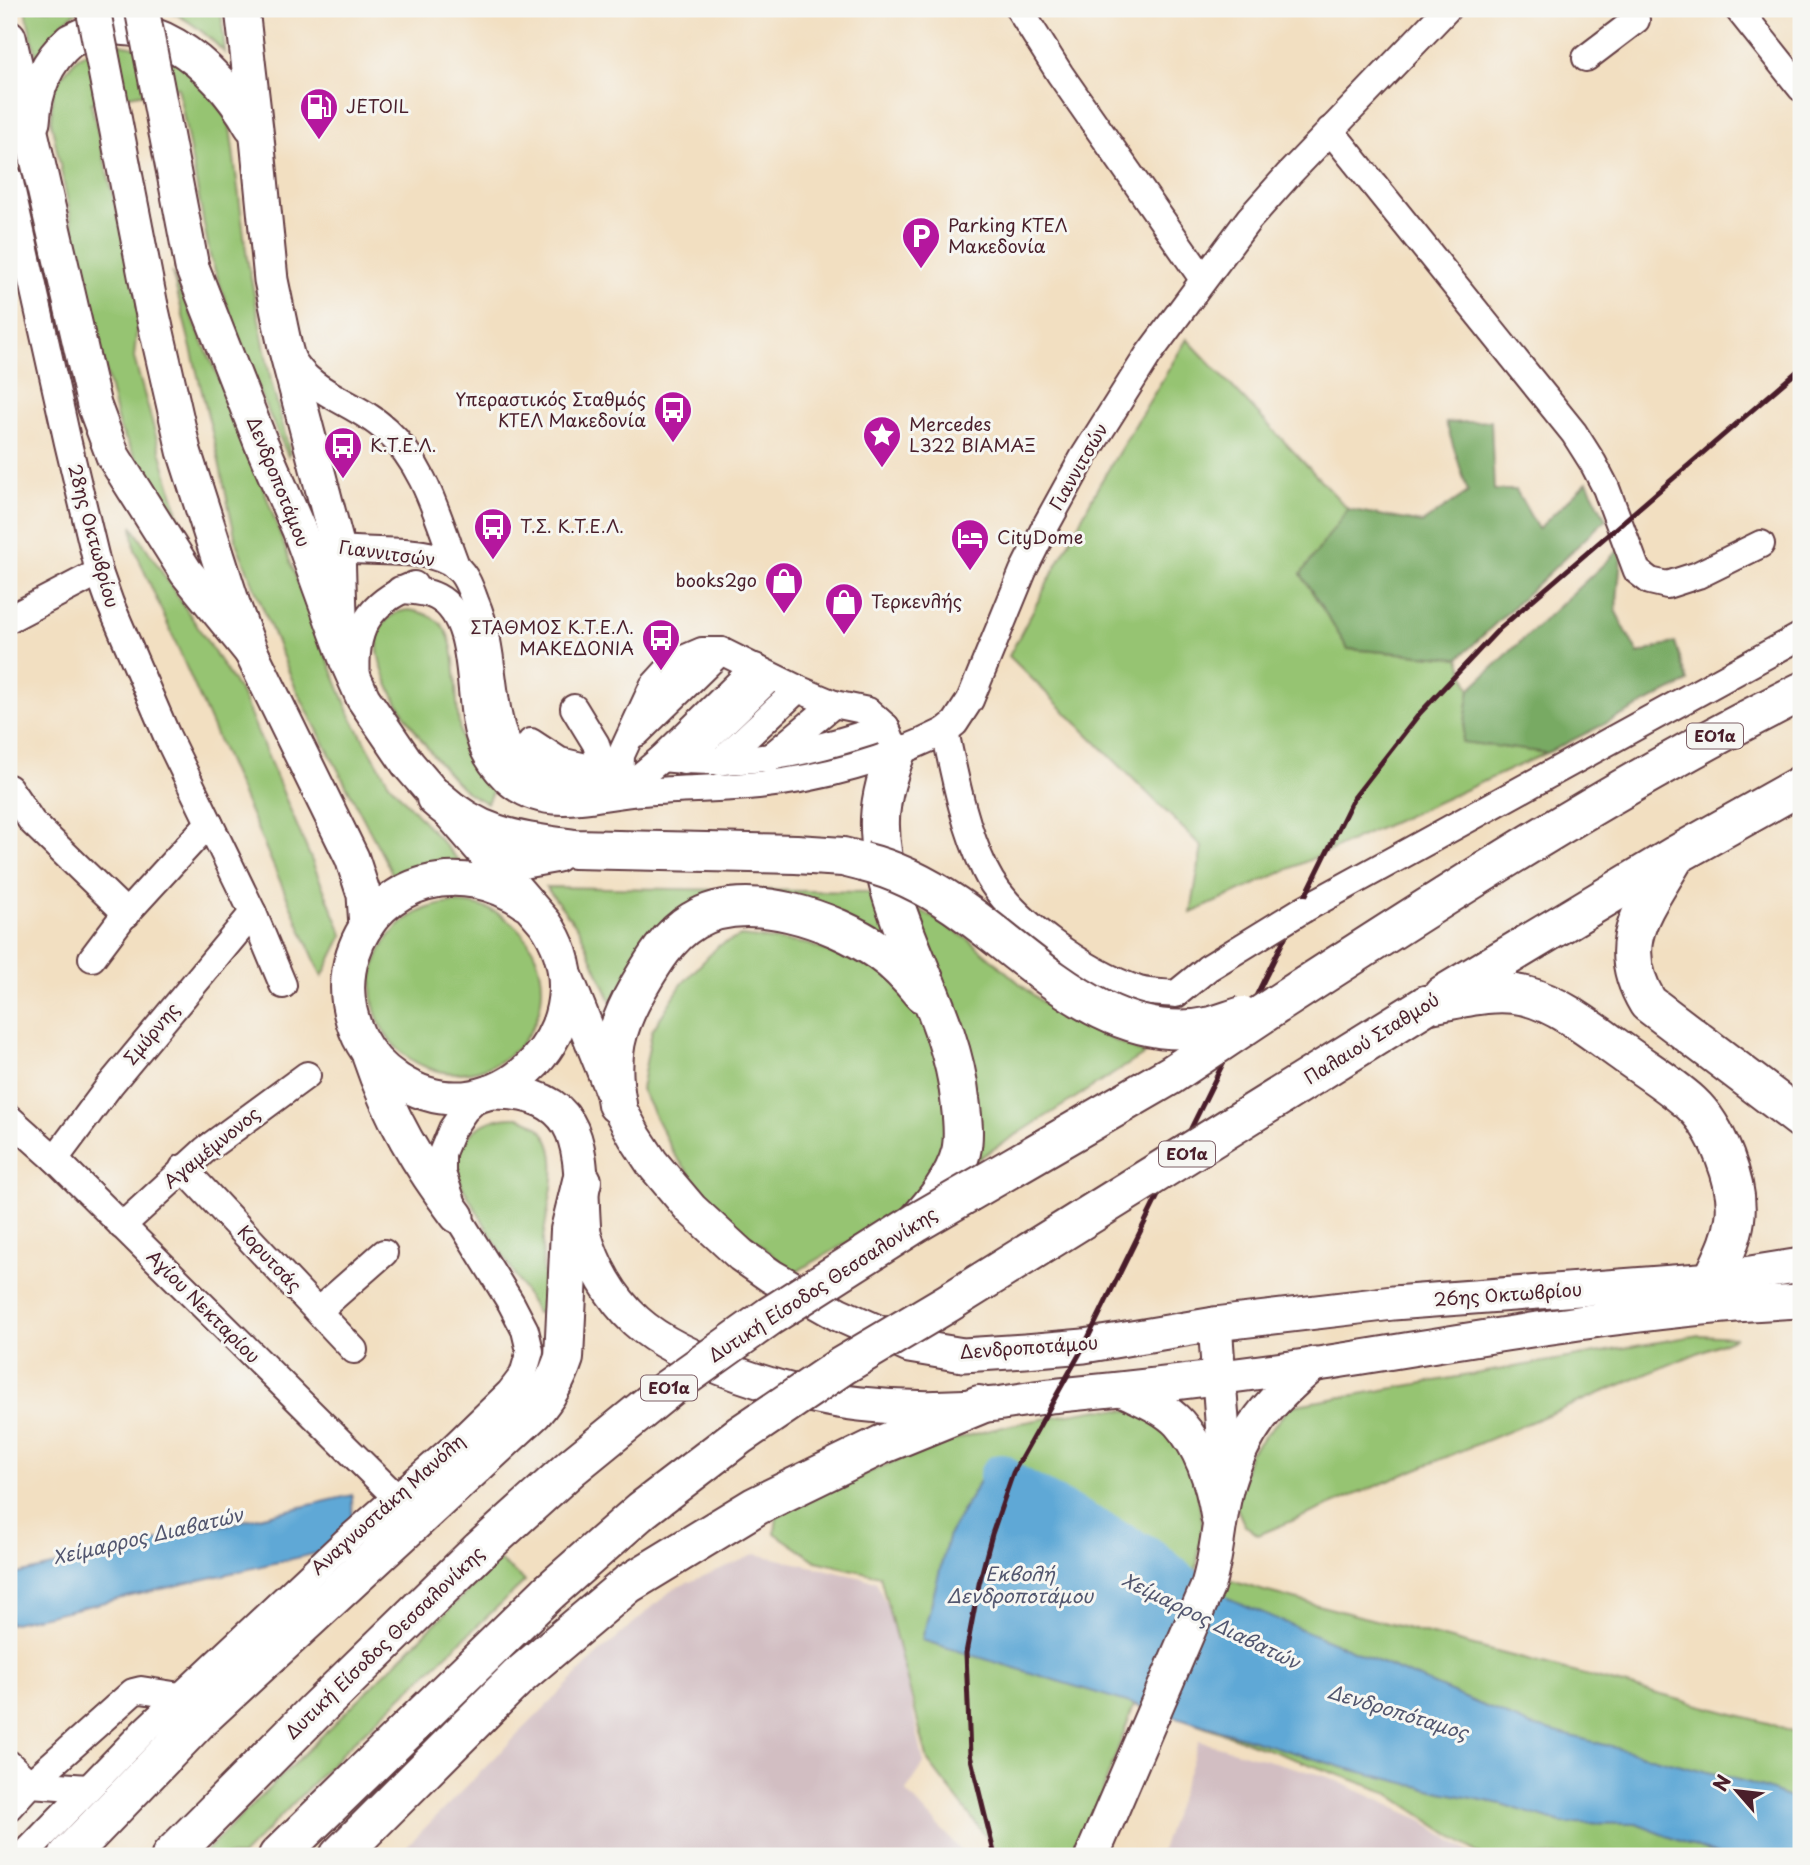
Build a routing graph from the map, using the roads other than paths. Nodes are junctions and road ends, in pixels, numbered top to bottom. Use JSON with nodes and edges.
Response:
{"nodes":[{"id":1,"x":93,"y":9,"type":"edge"},
{"id":2,"x":142,"y":9,"type":"edge"},
{"id":3,"x":242,"y":9,"type":"edge"},
{"id":4,"x":1019,"y":9,"type":"edge"},
{"id":5,"x":1447,"y":9,"type":"edge"},
{"id":6,"x":1738,"y":9,"type":"edge"},
{"id":7,"x":1640,"y":12,"type":"edge"},
{"id":8,"x":9,"y":37,"type":"edge"},
{"id":9,"x":1586,"y":58,"type":"dead end"},
{"id":10,"x":1801,"y":88,"type":"edge"},
{"id":11,"x":1330,"y":130,"type":"junction"},
{"id":12,"x":31,"y":135,"type":"junction"},
{"id":13,"x":257,"y":138,"type":"junction"},
{"id":14,"x":9,"y":178,"type":"edge"},
{"id":15,"x":1203,"y":279,"type":"junction"},
{"id":16,"x":285,"y":347,"type":"junction"},
{"id":17,"x":299,"y":530,"type":"junction"},
{"id":18,"x":1761,"y":544,"type":"dead end"},
{"id":19,"x":338,"y":548,"type":"junction"},
{"id":20,"x":457,"y":568,"type":"junction"},
{"id":21,"x":99,"y":572,"type":"junction"},
{"id":22,"x":400,"y":590,"type":"junction"},
{"id":23,"x":9,"y":619,"type":"edge"},
{"id":24,"x":1801,"y":636,"type":"edge"},
{"id":25,"x":341,"y":646,"type":"junction"},
{"id":26,"x":251,"y":652,"type":"junction"},
{"id":27,"x":764,"y":671,"type":"junction"},
{"id":28,"x":358,"y":688,"type":"junction"},
{"id":29,"x":798,"y":689,"type":"junction"},
{"id":30,"x":1801,"y":692,"type":"edge"},
{"id":31,"x":834,"y":704,"type":"junction"},
{"id":32,"x":574,"y":708,"type":"dead end"},
{"id":33,"x":945,"y":731,"type":"junction"},
{"id":34,"x":891,"y":740,"type":"junction"},
{"id":35,"x":531,"y":741,"type":"dead end"},
{"id":36,"x":673,"y":759,"type":"junction"},
{"id":37,"x":768,"y":759,"type":"junction"},
{"id":38,"x":720,"y":762,"type":"junction"},
{"id":39,"x":603,"y":771,"type":"junction"},
{"id":40,"x":1801,"y":785,"type":"edge"},
{"id":41,"x":9,"y":788,"type":"edge"},
{"id":42,"x":620,"y":793,"type":"junction"},
{"id":43,"x":436,"y":798,"type":"junction"},
{"id":44,"x":20,"y":817,"type":"edge"},
{"id":45,"x":209,"y":823,"type":"junction"},
{"id":46,"x":574,"y":849,"type":"junction"},
{"id":47,"x":1676,"y":855,"type":"junction"},
{"id":48,"x":479,"y":873,"type":"junction"},
{"id":49,"x":253,"y":913,"type":"junction"},
{"id":50,"x":127,"y":914,"type":"junction"},
{"id":51,"x":366,"y":927,"type":"junction"},
{"id":52,"x":92,"y":958,"type":"dead end"},
{"id":53,"x":565,"y":974,"type":"junction"},
{"id":54,"x":283,"y":985,"type":"dead end"},
{"id":55,"x":1276,"y":1005,"type":"junction"},
{"id":56,"x":1426,"y":1005,"type":"junction"},
{"id":57,"x":939,"y":1017,"type":"junction"},
{"id":58,"x":367,"y":1050,"type":"junction"},
{"id":59,"x":307,"y":1075,"type":"dead end"},
{"id":60,"x":487,"y":1093,"type":"junction"},
{"id":61,"x":617,"y":1104,"type":"junction"},
{"id":62,"x":9,"y":1118,"type":"edge"},
{"id":63,"x":1801,"y":1119,"type":"edge"},
{"id":64,"x":55,"y":1159,"type":"junction"},
{"id":65,"x":183,"y":1168,"type":"junction"},
{"id":66,"x":582,"y":1181,"type":"junction"},
{"id":67,"x":457,"y":1216,"type":"junction"},
{"id":68,"x":916,"y":1223,"type":"junction"},
{"id":69,"x":122,"y":1226,"type":"junction"},
{"id":70,"x":384,"y":1253,"type":"dead end"},
{"id":71,"x":1801,"y":1265,"type":"edge"},
{"id":72,"x":1713,"y":1279,"type":"junction"},
{"id":73,"x":1801,"y":1301,"type":"edge"},
{"id":74,"x":318,"y":1311,"type":"junction"},
{"id":75,"x":1215,"y":1324,"type":"junction"},
{"id":76,"x":354,"y":1350,"type":"dead end"},
{"id":77,"x":1314,"y":1364,"type":"junction"},
{"id":78,"x":1220,"y":1378,"type":"junction"},
{"id":79,"x":1124,"y":1390,"type":"junction"},
{"id":80,"x":979,"y":1405,"type":"junction"},
{"id":81,"x":1227,"y":1488,"type":"junction"},
{"id":82,"x":396,"y":1497,"type":"junction"},
{"id":83,"x":1220,"y":1534,"type":"junction"},
{"id":84,"x":180,"y":1696,"type":"junction"},
{"id":85,"x":9,"y":1764,"type":"edge"},
{"id":86,"x":30,"y":1784,"type":"junction"},
{"id":87,"x":89,"y":1788,"type":"junction"},
{"id":88,"x":9,"y":1807,"type":"edge"},
{"id":89,"x":23,"y":1856,"type":"edge"},
{"id":90,"x":68,"y":1856,"type":"edge"},
{"id":91,"x":171,"y":1856,"type":"edge"},
{"id":92,"x":278,"y":1856,"type":"edge"},
{"id":93,"x":340,"y":1856,"type":"edge"},
{"id":94,"x":1092,"y":1856,"type":"edge"}],
"edges":[{"from":1,"to":26,"type":"main road","name":"Δενδροποτάμου","bridge":true},
{"from":2,"to":17,"type":"main road","name":"Δενδροποτάμου","bridge":true},
{"from":3,"to":13,"type":"main road"},
{"from":4,"to":15,"type":"street"},
{"from":5,"to":11,"type":"street","name":"Γιαννιτσών"},
{"from":6,"to":10,"type":"street"},
{"from":7,"to":9,"type":"street"},
{"from":8,"to":12,"type":"main road"},
{"from":11,"to":15,"type":"street","name":"Γιαννιτσών"},
{"from":11,"to":18,"type":"street"},
{"from":12,"to":13,"type":"main road"},
{"from":12,"to":26,"type":"main road"},
{"from":13,"to":16,"type":"main road"},
{"from":14,"to":21,"type":"street","name":"28ης Οκτωβρίου"},
{"from":15,"to":33,"type":"street","name":"Γιαννιτσών"},
{"from":16,"to":19,"type":"main road"},
{"from":16,"to":20,"type":"street"},
{"from":17,"to":19,"type":"main road","name":"Γιαννιτσών"},
{"from":17,"to":25,"type":"main road","name":"Δενδροποτάμου"},
{"from":19,"to":20,"type":"street","name":"Γιαννιτσών"},
{"from":19,"to":25,"type":"main road"},
{"from":20,"to":22,"type":"street"},
{"from":20,"to":42,"type":"street","name":"Γιαννιτσών"},
{"from":21,"to":23,"type":"street"},
{"from":21,"to":45,"type":"street","name":"28ης Οκτωβρίου"},
{"from":22,"to":28,"type":"street","name":"Γιαννιτσών"},
{"from":22,"to":42,"type":"street","name":"Γιαννιτσών"},
{"from":24,"to":33,"type":"street","bridge":true},
{"from":25,"to":28,"type":"main road","name":"Δενδροποτάμου"},
{"from":26,"to":51,"type":"main road","name":"Δενδροποτάμου"},
{"from":27,"to":29,"type":"street"},
{"from":27,"to":36,"type":"street"},
{"from":27,"to":42,"type":"street"},
{"from":28,"to":43,"type":"main road","name":"Δενδροποτάμου"},
{"from":29,"to":31,"type":"street"},
{"from":29,"to":38,"type":"street"},
{"from":30,"to":55,"type":"highway","number":"ΕΟ1α"},
{"from":31,"to":34,"type":"street"},
{"from":31,"to":37,"type":"street"},
{"from":32,"to":39,"type":"street"},
{"from":33,"to":34,"type":"street","name":"Γιαννιτσών"},
{"from":34,"to":37,"type":"street"},
{"from":34,"to":42,"type":"street","name":"Γιαννιτσών"},
{"from":34,"to":57,"type":"highway"},
{"from":35,"to":39,"type":"street"},
{"from":36,"to":38,"type":"street"},
{"from":36,"to":42,"type":"street"},
{"from":37,"to":38,"type":"street"},
{"from":39,"to":42,"type":"street"},
{"from":40,"to":47,"type":"highway","name":"Παλαιού Σταθμού","number":"ΕΟ1α"},
{"from":41,"to":44,"type":"street"},
{"from":43,"to":46,"type":"highway"},
{"from":43,"to":48,"type":"main road","name":"Δενδροποτάμου"},
{"from":44,"to":50,"type":"street"},
{"from":45,"to":49,"type":"street","name":"28ης Οκτωβρίου"},
{"from":45,"to":50,"type":"street"},
{"from":46,"to":48,"type":"highway"},
{"from":46,"to":55,"type":"highway","bridge":true},
{"from":47,"to":56,"type":"highway","name":"Παλαιού Σταθμού","number":"ΕΟ1α"},
{"from":47,"to":63,"type":"highway"},
{"from":48,"to":51,"type":"main road","name":"Δενδροποτάμου"},
{"from":48,"to":53,"type":"main road","name":"Δενδροποτάμου"},
{"from":49,"to":54,"type":"street","name":"28ης Οκτωβρίου"},
{"from":49,"to":64,"type":"street","name":"Σμύρνης"},
{"from":50,"to":52,"type":"street"},
{"from":51,"to":58,"type":"main road","name":"Δενδροποτάμου"},
{"from":53,"to":60,"type":"main road","name":"Δενδροποτάμου"},
{"from":53,"to":61,"type":"main road","name":"Δενδροποτάμου"},
{"from":55,"to":68,"type":"highway","name":"Δυτική Είσοδος Θεσσαλονίκης","number":"ΕΟ1α","bridge":true},
{"from":56,"to":72,"type":"highway"},
{"from":56,"to":92,"type":"highway","name":"Παλαιού Σταθμού","number":"ΕΟ1α","bridge":true},
{"from":57,"to":61,"type":"highway"},
{"from":57,"to":68,"type":"highway"},
{"from":58,"to":60,"type":"main road","name":"Δενδροποτάμου"},
{"from":58,"to":67,"type":"main road"},
{"from":59,"to":65,"type":"street","name":"Αγαμέμνονος"},
{"from":60,"to":66,"type":"main road"},
{"from":60,"to":67,"type":"street","name":"Αναγνωστάκη Μανόλη"},
{"from":61,"to":75,"type":"main road","name":"Δενδροποτάμου"},
{"from":62,"to":64,"type":"street","name":"Αγίου Νεκταρίου"},
{"from":64,"to":69,"type":"street","name":"Αγίου Νεκταρίου"},
{"from":65,"to":69,"type":"street","name":"Αγαμέμνονος"},
{"from":65,"to":74,"type":"street","name":"Κορυτσάς"},
{"from":66,"to":80,"type":"main road"},
{"from":66,"to":90,"type":"highway"},
{"from":67,"to":82,"type":"street","name":"Αναγνωστάκη Μανόλη"},
{"from":68,"to":91,"type":"highway","name":"Δυτική Είσοδος Θεσσαλονίκης","number":"ΕΟ1α","bridge":true},
{"from":69,"to":82,"type":"street","name":"Αγίου Νεκταρίου"},
{"from":70,"to":74,"type":"street"},
{"from":71,"to":72,"type":"main road","name":"26ης Οκτωβρίου"},
{"from":72,"to":75,"type":"main road","name":"26ης Οκτωβρίου"},
{"from":73,"to":77,"type":"main road","name":"26ης Οκτωβρίου"},
{"from":74,"to":76,"type":"street","name":"Κορυτσάς"},
{"from":75,"to":78,"type":"main road"},
{"from":77,"to":78,"type":"main road","name":"26ης Οκτωβρίου"},
{"from":77,"to":81,"type":"main road"},
{"from":78,"to":79,"type":"main road"},
{"from":78,"to":81,"type":"main road"},
{"from":79,"to":80,"type":"main road"},
{"from":79,"to":83,"type":"main road"},
{"from":80,"to":93,"type":"highway"},
{"from":81,"to":83,"type":"main road"},
{"from":82,"to":84,"type":"street","name":"Αναγνωστάκη Μανόλη"},
{"from":83,"to":94,"type":"main road"},
{"from":84,"to":86,"type":"street"},
{"from":84,"to":87,"type":"street","name":"Αναγνωστάκη Μανόλη"},
{"from":85,"to":86,"type":"street"},
{"from":86,"to":87,"type":"street"},
{"from":86,"to":88,"type":"street"},
{"from":87,"to":89,"type":"street","name":"Αναγνωστάκη Μανόλη"}]}
